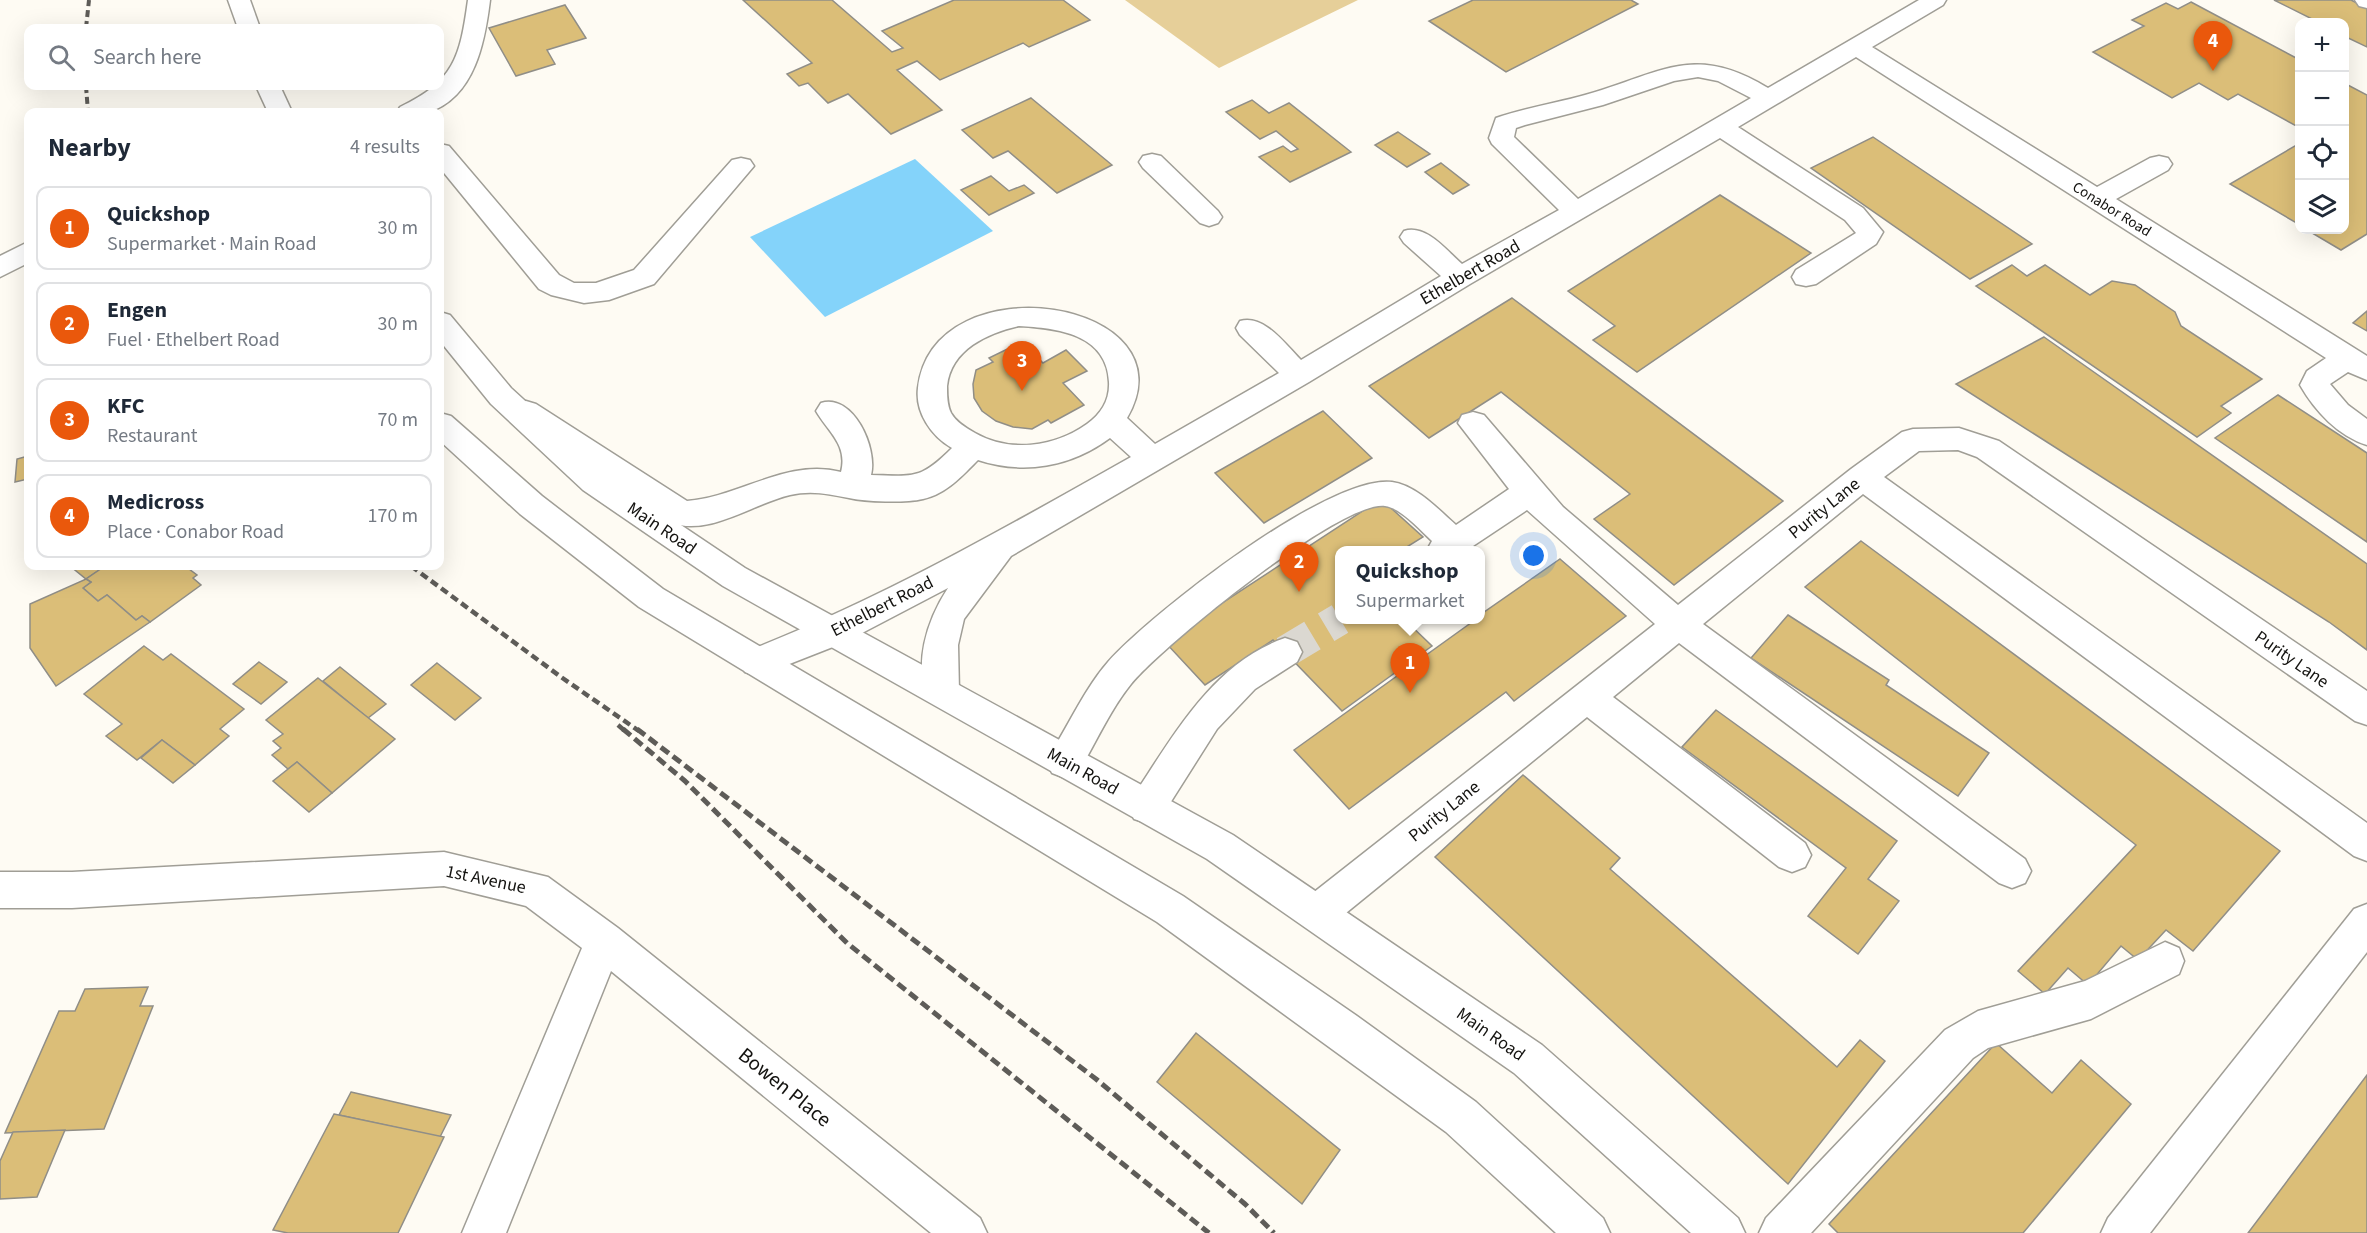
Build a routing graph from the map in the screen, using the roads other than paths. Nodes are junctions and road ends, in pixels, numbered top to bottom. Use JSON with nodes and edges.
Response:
{"nodes":[{"id":1,"x":239,"y":0,"type":"edge"},
{"id":2,"x":479,"y":0,"type":"edge"},
{"id":3,"x":1935,"y":0,"type":"edge"},
{"id":4,"x":248,"y":24,"type":"edge"},
{"id":5,"x":1856,"y":47,"type":"junction"},
{"id":6,"x":270,"y":90,"type":"edge"},
{"id":7,"x":1769,"y":99,"type":"junction"},
{"id":8,"x":278,"y":108,"type":"edge"},
{"id":9,"x":417,"y":108,"type":"edge"},
{"id":10,"x":1720,"y":127,"type":"junction"},
{"id":11,"x":444,"y":157,"type":"edge"},
{"id":12,"x":1152,"y":162,"type":"dead end"},
{"id":13,"x":2159,"y":164,"type":"dead end"},
{"id":14,"x":741,"y":166,"type":"dead end"},
{"id":15,"x":2096,"y":199,"type":"junction"},
{"id":16,"x":1576,"y":212,"type":"junction"},
{"id":17,"x":1209,"y":217,"type":"dead end"},
{"id":18,"x":1413,"y":237,"type":"dead end"},
{"id":19,"x":24,"y":253,"type":"edge"},
{"id":20,"x":0,"y":268,"type":"edge"},
{"id":21,"x":1460,"y":277,"type":"junction"},
{"id":22,"x":1806,"y":277,"type":"dead end"},
{"id":23,"x":444,"y":327,"type":"edge"},
{"id":24,"x":1250,"y":328,"type":"dead end"},
{"id":25,"x":2357,"y":364,"type":"edge"},
{"id":26,"x":1299,"y":375,"type":"junction"},
{"id":27,"x":501,"y":396,"type":"junction"},
{"id":28,"x":831,"y":411,"type":"dead end"},
{"id":29,"x":1109,"y":419,"type":"junction"},
{"id":30,"x":1473,"y":423,"type":"dead end"},
{"id":31,"x":444,"y":428,"type":"edge"},
{"id":32,"x":2367,"y":434,"type":"edge"},
{"id":33,"x":972,"y":447,"type":"junction"},
{"id":34,"x":1153,"y":460,"type":"junction"},
{"id":35,"x":1862,"y":477,"type":"junction"},
{"id":36,"x":851,"y":487,"type":"junction"},
{"id":37,"x":1529,"y":492,"type":"junction"},
{"id":38,"x":1005,"y":544,"type":"junction"},
{"id":39,"x":1448,"y":546,"type":"edge"},
{"id":40,"x":1450,"y":546,"type":"edge"},
{"id":41,"x":1678,"y":624,"type":"junction"},
{"id":42,"x":831,"y":633,"type":"junction"},
{"id":43,"x":1285,"y":652,"type":"tunnel mouth"},
{"id":44,"x":757,"y":662,"type":"junction"},
{"id":45,"x":942,"y":692,"type":"junction"},
{"id":46,"x":1587,"y":697,"type":"junction"},
{"id":47,"x":2367,"y":710,"type":"edge"},
{"id":48,"x":1065,"y":762,"type":"junction"},
{"id":49,"x":1147,"y":807,"type":"junction"},
{"id":50,"x":2367,"y":843,"type":"edge"},
{"id":51,"x":1792,"y":855,"type":"dead end"},
{"id":52,"x":2012,"y":872,"type":"dead end"},
{"id":53,"x":0,"y":890,"type":"edge"},
{"id":54,"x":1317,"y":913,"type":"junction"},
{"id":55,"x":2367,"y":922,"type":"edge"},
{"id":56,"x":604,"y":941,"type":"junction"},
{"id":57,"x":2165,"y":961,"type":"dead end"},
{"id":58,"x":484,"y":1233,"type":"edge"},
{"id":59,"x":965,"y":1233,"type":"edge"},
{"id":60,"x":1588,"y":1233,"type":"edge"},
{"id":61,"x":1723,"y":1233,"type":"edge"},
{"id":62,"x":1781,"y":1233,"type":"edge"},
{"id":63,"x":2123,"y":1233,"type":"edge"}],
"edges":[{"from":1,"to":4,"type":"street"},
{"from":2,"to":9,"type":"street"},
{"from":3,"to":5,"type":"street","name":"Ethelbert Road"},
{"from":5,"to":7,"type":"street","name":"Ethelbert Road"},
{"from":5,"to":15,"type":"street","name":"Conabor Road"},
{"from":6,"to":8,"type":"street"},
{"from":7,"to":10,"type":"street","name":"Ethelbert Road"},
{"from":7,"to":16,"type":"street"},
{"from":10,"to":16,"type":"street","name":"Ethelbert Road"},
{"from":10,"to":22,"type":"street"},
{"from":11,"to":14,"type":"street"},
{"from":12,"to":17,"type":"street"},
{"from":13,"to":15,"type":"street"},
{"from":15,"to":25,"type":"street","name":"Conabor Road"},
{"from":16,"to":21,"type":"street","name":"Ethelbert Road"},
{"from":18,"to":21,"type":"street"},
{"from":19,"to":20,"type":"street"},
{"from":21,"to":26,"type":"street","name":"Ethelbert Road"},
{"from":23,"to":27,"type":"street","name":"Main Road"},
{"from":24,"to":26,"type":"street"},
{"from":25,"to":32,"type":"street"},
{"from":26,"to":34,"type":"street","name":"Ethelbert Road"},
{"from":27,"to":36,"type":"street"},
{"from":27,"to":42,"type":"street","name":"Main Road"},
{"from":28,"to":36,"type":"street"},
{"from":29,"to":33,"type":"street"},
{"from":29,"to":33,"type":"street"},
{"from":29,"to":34,"type":"street"},
{"from":30,"to":37,"type":"street"},
{"from":31,"to":44,"type":"street"},
{"from":33,"to":36,"type":"street"},
{"from":34,"to":38,"type":"street","name":"Ethelbert Road"},
{"from":35,"to":41,"type":"street","name":"Purity Lane"},
{"from":35,"to":47,"type":"street","name":"Purity Lane"},
{"from":35,"to":50,"type":"street"},
{"from":37,"to":40,"type":"street"},
{"from":37,"to":41,"type":"street"},
{"from":38,"to":42,"type":"street","name":"Ethelbert Road"},
{"from":38,"to":45,"type":"street","name":"Ethelbert Road"},
{"from":39,"to":48,"type":"street"},
{"from":41,"to":46,"type":"street","name":"Purity Lane"},
{"from":41,"to":52,"type":"street"},
{"from":42,"to":44,"type":"street","name":"Ethelbert Road"},
{"from":42,"to":45,"type":"street","name":"Main Road"},
{"from":43,"to":49,"type":"street"},
{"from":44,"to":60,"type":"street"},
{"from":45,"to":48,"type":"street","name":"Main Road"},
{"from":46,"to":51,"type":"street"},
{"from":46,"to":54,"type":"street","name":"Purity Lane"},
{"from":48,"to":49,"type":"street","name":"Main Road"},
{"from":49,"to":54,"type":"street","name":"Main Road"},
{"from":53,"to":56,"type":"street","name":"1st Avenue"},
{"from":54,"to":61,"type":"street","name":"Main Road"},
{"from":55,"to":63,"type":"street"},
{"from":56,"to":58,"type":"street"},
{"from":56,"to":59,"type":"street","name":"Bowen Place"},
{"from":57,"to":62,"type":"street"}]}
